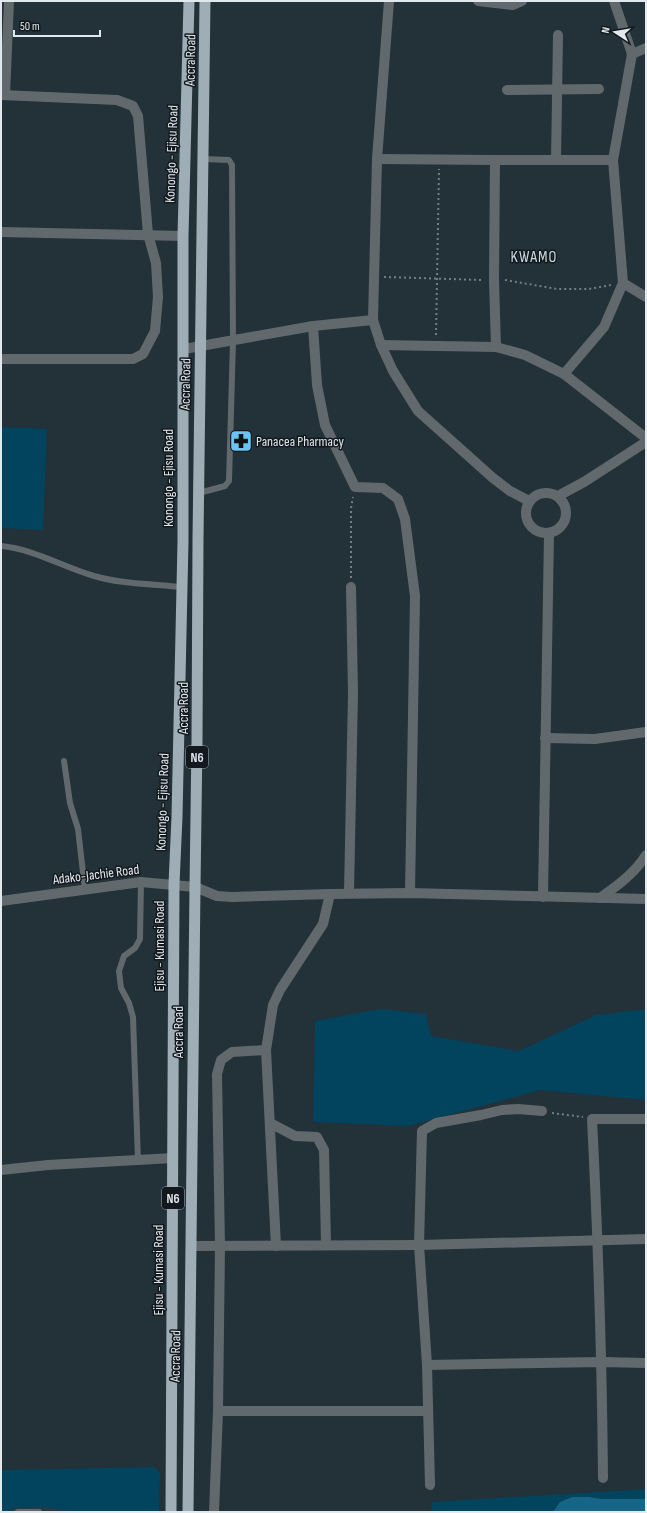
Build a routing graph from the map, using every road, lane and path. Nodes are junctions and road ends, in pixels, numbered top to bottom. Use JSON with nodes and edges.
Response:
{"nodes":[{"id":1,"x":8,"y":1,"type":"edge"},
{"id":2,"x":189,"y":1,"type":"edge"},
{"id":3,"x":205,"y":1,"type":"edge"},
{"id":4,"x":389,"y":1,"type":"edge"},
{"id":5,"x":478,"y":1,"type":"edge"},
{"id":6,"x":522,"y":1,"type":"edge"},
{"id":7,"x":614,"y":1,"type":"edge"},
{"id":8,"x":558,"y":35,"type":"dead end"},
{"id":9,"x":646,"y":48,"type":"edge"},
{"id":10,"x":632,"y":54,"type":"junction"},
{"id":11,"x":599,"y":89,"type":"dead end"},
{"id":12,"x":507,"y":90,"type":"dead end"},
{"id":13,"x":558,"y":90,"type":"junction"},
{"id":14,"x":3,"y":95,"type":"edge"},
{"id":15,"x":204,"y":159,"type":"junction"},
{"id":16,"x":378,"y":159,"type":"junction"},
{"id":17,"x":439,"y":160,"type":"junction"},
{"id":18,"x":494,"y":160,"type":"junction"},
{"id":19,"x":556,"y":160,"type":"junction"},
{"id":20,"x":613,"y":160,"type":"junction"},
{"id":21,"x":1,"y":232,"type":"edge"},
{"id":22,"x":148,"y":234,"type":"junction"},
{"id":23,"x":184,"y":236,"type":"junction"},
{"id":24,"x":374,"y":277,"type":"junction"},
{"id":25,"x":437,"y":279,"type":"junction"},
{"id":26,"x":494,"y":279,"type":"junction"},
{"id":27,"x":623,"y":283,"type":"junction"},
{"id":28,"x":646,"y":297,"type":"edge"},
{"id":29,"x":373,"y":320,"type":"junction"},
{"id":30,"x":313,"y":326,"type":"junction"},
{"id":31,"x":233,"y":341,"type":"junction"},
{"id":32,"x":201,"y":346,"type":"junction"},
{"id":33,"x":381,"y":346,"type":"junction"},
{"id":34,"x":435,"y":346,"type":"junction"},
{"id":35,"x":496,"y":347,"type":"junction"},
{"id":36,"x":184,"y":349,"type":"junction"},
{"id":37,"x":1,"y":359,"type":"edge"},
{"id":38,"x":564,"y":374,"type":"junction"},
{"id":39,"x":646,"y":438,"type":"edge"},
{"id":40,"x":646,"y":442,"type":"edge"},
{"id":41,"x":355,"y":487,"type":"junction"},
{"id":42,"x":199,"y":493,"type":"junction"},
{"id":43,"x":558,"y":496,"type":"junction"},
{"id":44,"x":529,"y":501,"type":"junction"},
{"id":45,"x":549,"y":533,"type":"junction"},
{"id":46,"x":1,"y":546,"type":"edge"},
{"id":47,"x":182,"y":587,"type":"junction"},
{"id":48,"x":351,"y":587,"type":"joint"},
{"id":49,"x":646,"y":732,"type":"edge"},
{"id":50,"x":545,"y":738,"type":"junction"},
{"id":51,"x":64,"y":761,"type":"dead end"},
{"id":52,"x":646,"y":855,"type":"edge"},
{"id":53,"x":141,"y":882,"type":"junction"},
{"id":54,"x":174,"y":884,"type":"junction"},
{"id":55,"x":195,"y":887,"type":"junction"},
{"id":56,"x":85,"y":890,"type":"junction"},
{"id":57,"x":349,"y":893,"type":"junction"},
{"id":58,"x":410,"y":893,"type":"junction"},
{"id":59,"x":330,"y":894,"type":"junction"},
{"id":60,"x":543,"y":897,"type":"junction"},
{"id":61,"x":600,"y":898,"type":"junction"},
{"id":62,"x":646,"y":899,"type":"edge"},
{"id":63,"x":1,"y":901,"type":"edge"},
{"id":64,"x":266,"y":1050,"type":"junction"},
{"id":65,"x":542,"y":1111,"type":"joint"},
{"id":66,"x":592,"y":1119,"type":"junction"},
{"id":67,"x":646,"y":1119,"type":"edge"},
{"id":68,"x":270,"y":1123,"type":"junction"},
{"id":69,"x":173,"y":1158,"type":"junction"},
{"id":70,"x":138,"y":1160,"type":"junction"},
{"id":71,"x":1,"y":1170,"type":"edge"},
{"id":72,"x":646,"y":1239,"type":"edge"},
{"id":73,"x":598,"y":1240,"type":"junction"},
{"id":74,"x":419,"y":1244,"type":"junction"},
{"id":75,"x":326,"y":1245,"type":"junction"},
{"id":76,"x":192,"y":1246,"type":"junction"},
{"id":77,"x":220,"y":1246,"type":"junction"},
{"id":78,"x":276,"y":1246,"type":"junction"},
{"id":79,"x":602,"y":1362,"type":"junction"},
{"id":80,"x":646,"y":1363,"type":"edge"},
{"id":81,"x":427,"y":1365,"type":"junction"},
{"id":82,"x":218,"y":1411,"type":"junction"},
{"id":83,"x":428,"y":1411,"type":"junction"},
{"id":84,"x":603,"y":1478,"type":"dead end"},
{"id":85,"x":430,"y":1485,"type":"dead end"},
{"id":86,"x":18,"y":1512,"type":"edge"},
{"id":87,"x":39,"y":1512,"type":"edge"},
{"id":88,"x":171,"y":1512,"type":"edge"},
{"id":89,"x":188,"y":1512,"type":"edge"},
{"id":90,"x":214,"y":1512,"type":"edge"}],
"edges":[{"from":1,"to":14,"type":"street"},
{"from":2,"to":23,"type":"highway","name":"Konongo - Ejisu Road","number":"N6"},
{"from":3,"to":15,"type":"highway","name":"Accra Road","number":"N6"},
{"from":4,"to":16,"type":"street"},
{"from":5,"to":6,"type":"street"},
{"from":7,"to":10,"type":"street"},
{"from":8,"to":13,"type":"street"},
{"from":9,"to":10,"type":"street"},
{"from":10,"to":20,"type":"street"},
{"from":11,"to":13,"type":"street"},
{"from":12,"to":13,"type":"street"},
{"from":13,"to":19,"type":"street"},
{"from":14,"to":22,"type":"street"},
{"from":15,"to":31,"type":"lane"},
{"from":15,"to":32,"type":"highway","name":"Accra Road","number":"N6"},
{"from":16,"to":17,"type":"street"},
{"from":16,"to":24,"type":"street"},
{"from":17,"to":18,"type":"street"},
{"from":17,"to":25,"type":"path"},
{"from":18,"to":19,"type":"street"},
{"from":18,"to":26,"type":"street"},
{"from":19,"to":20,"type":"street"},
{"from":20,"to":27,"type":"street"},
{"from":21,"to":22,"type":"street"},
{"from":22,"to":23,"type":"street"},
{"from":22,"to":37,"type":"street"},
{"from":23,"to":36,"type":"highway","name":"Konongo - Ejisu Road","number":"N6"},
{"from":24,"to":25,"type":"path"},
{"from":24,"to":29,"type":"street"},
{"from":25,"to":26,"type":"path"},
{"from":25,"to":34,"type":"path"},
{"from":26,"to":27,"type":"path"},
{"from":26,"to":35,"type":"street"},
{"from":27,"to":28,"type":"street"},
{"from":27,"to":38,"type":"street"},
{"from":29,"to":30,"type":"street"},
{"from":29,"to":33,"type":"street"},
{"from":30,"to":31,"type":"street"},
{"from":30,"to":41,"type":"street"},
{"from":31,"to":32,"type":"street"},
{"from":31,"to":42,"type":"lane"},
{"from":32,"to":36,"type":"street"},
{"from":32,"to":42,"type":"highway","name":"Accra Road","number":"N6"},
{"from":33,"to":34,"type":"street"},
{"from":33,"to":44,"type":"street"},
{"from":34,"to":35,"type":"street"},
{"from":35,"to":38,"type":"street"},
{"from":36,"to":47,"type":"highway","name":"Konongo - Ejisu Road","number":"N6"},
{"from":38,"to":39,"type":"street"},
{"from":40,"to":43,"type":"street"},
{"from":41,"to":48,"type":"path"},
{"from":41,"to":58,"type":"street"},
{"from":42,"to":55,"type":"highway","name":"Accra Road","number":"N6"},
{"from":43,"to":44,"type":"street"},
{"from":43,"to":45,"type":"street"},
{"from":44,"to":45,"type":"street"},
{"from":45,"to":50,"type":"street"},
{"from":46,"to":47,"type":"lane"},
{"from":47,"to":54,"type":"highway","name":"Konongo - Ejisu Road","number":"N6"},
{"from":48,"to":57,"type":"street"},
{"from":49,"to":50,"type":"street"},
{"from":50,"to":60,"type":"street"},
{"from":51,"to":56,"type":"lane"},
{"from":52,"to":61,"type":"street"},
{"from":53,"to":54,"type":"street","name":"Adako-Jachie Road"},
{"from":53,"to":56,"type":"street","name":"Adako-Jachie Road"},
{"from":53,"to":70,"type":"lane"},
{"from":54,"to":55,"type":"street","name":"Adako-Jachie Road"},
{"from":54,"to":69,"type":"highway","name":"Ejisu - Kumasi Road","number":"N6"},
{"from":55,"to":59,"type":"street","name":"Adako-Jachie Road"},
{"from":55,"to":76,"type":"highway","name":"Accra Road","number":"N6"},
{"from":56,"to":63,"type":"street","name":"Adako-Jachie Road"},
{"from":57,"to":58,"type":"street","name":"Adako-Jachie Road"},
{"from":57,"to":59,"type":"street","name":"Adako-Jachie Road"},
{"from":58,"to":60,"type":"street","name":"Adako-Jachie Road"},
{"from":59,"to":64,"type":"street"},
{"from":60,"to":61,"type":"street","name":"Adako-Jachie Road"},
{"from":61,"to":62,"type":"street","name":"Adako-Jachie Road"},
{"from":64,"to":68,"type":"street"},
{"from":64,"to":77,"type":"street"},
{"from":65,"to":66,"type":"path"},
{"from":65,"to":74,"type":"street"},
{"from":66,"to":67,"type":"street"},
{"from":66,"to":73,"type":"street"},
{"from":68,"to":75,"type":"street"},
{"from":68,"to":78,"type":"street"},
{"from":69,"to":70,"type":"street"},
{"from":69,"to":88,"type":"highway","name":"Ejisu - Kumasi Road","number":"N6"},
{"from":70,"to":71,"type":"street"},
{"from":72,"to":73,"type":"street"},
{"from":73,"to":74,"type":"street"},
{"from":73,"to":79,"type":"street"},
{"from":74,"to":75,"type":"street"},
{"from":74,"to":81,"type":"street"},
{"from":75,"to":78,"type":"street"},
{"from":76,"to":77,"type":"street"},
{"from":76,"to":89,"type":"highway","name":"Accra Road","number":"N6"},
{"from":77,"to":78,"type":"street"},
{"from":77,"to":82,"type":"street"},
{"from":79,"to":80,"type":"street"},
{"from":79,"to":81,"type":"street"},
{"from":79,"to":84,"type":"street"},
{"from":81,"to":83,"type":"street"},
{"from":82,"to":83,"type":"street"},
{"from":82,"to":90,"type":"street"},
{"from":83,"to":85,"type":"street"},
{"from":86,"to":87,"type":"lane"}]}
